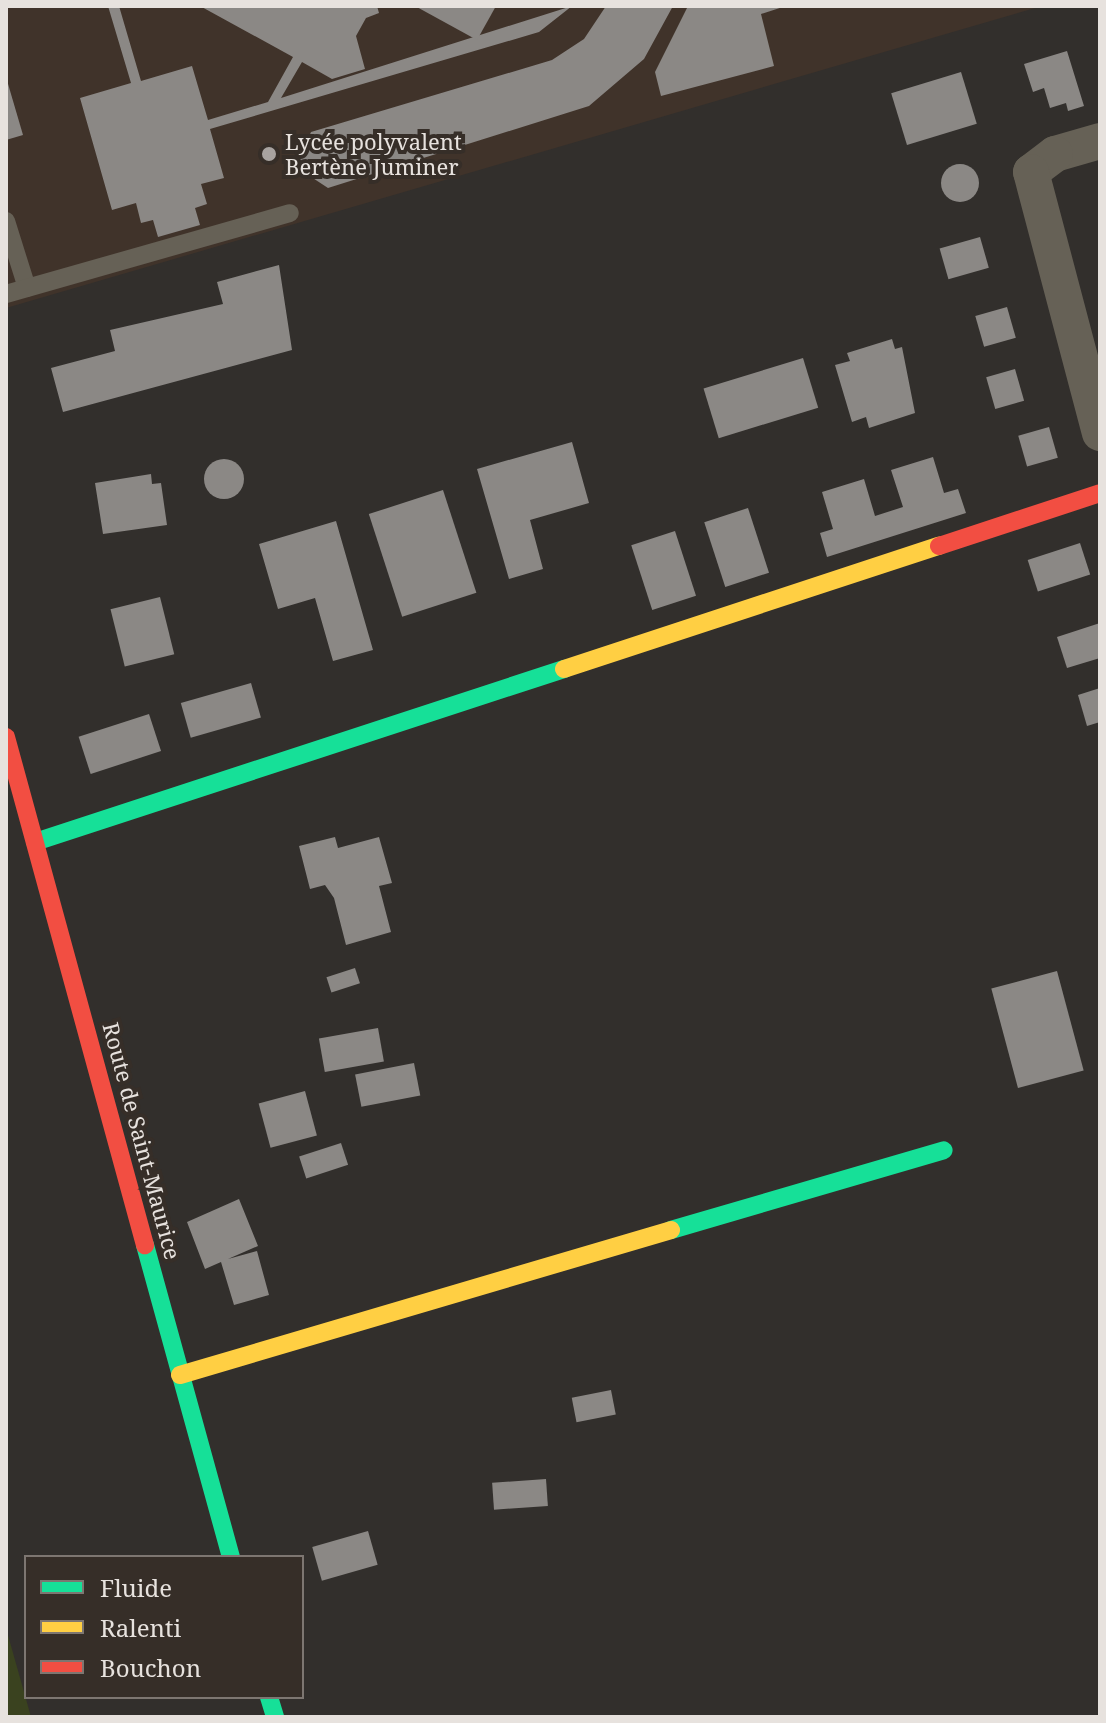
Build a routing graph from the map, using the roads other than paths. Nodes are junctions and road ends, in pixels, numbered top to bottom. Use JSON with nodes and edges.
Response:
{"nodes":[{"id":1,"x":1100,"y":141,"type":"edge"},
{"id":2,"x":290,"y":213,"type":"dead end"},
{"id":3,"x":6,"y":221,"type":"edge"},
{"id":4,"x":27,"y":288,"type":"junction"},
{"id":5,"x":6,"y":294,"type":"edge"},
{"id":6,"x":1100,"y":433,"type":"edge"},
{"id":7,"x":1100,"y":493,"type":"edge"},
{"id":8,"x":6,"y":737,"type":"edge"},
{"id":9,"x":35,"y":842,"type":"junction"},
{"id":10,"x":944,"y":1150,"type":"dead end"},
{"id":11,"x":180,"y":1375,"type":"junction"},
{"id":12,"x":230,"y":1555,"type":"edge"}],
"edges":[{"from":1,"to":6,"type":"street"},
{"from":2,"to":4,"type":"lane"},
{"from":3,"to":4,"type":"lane"},
{"from":4,"to":5,"type":"lane"},
{"from":7,"to":9,"type":"street"},
{"from":8,"to":9,"type":"street","name":"Route de Saint-Maurice"},
{"from":9,"to":11,"type":"street","name":"Route de Saint-Maurice"},
{"from":10,"to":11,"type":"street"},
{"from":11,"to":12,"type":"street","name":"Route de Saint-Maurice"}]}
